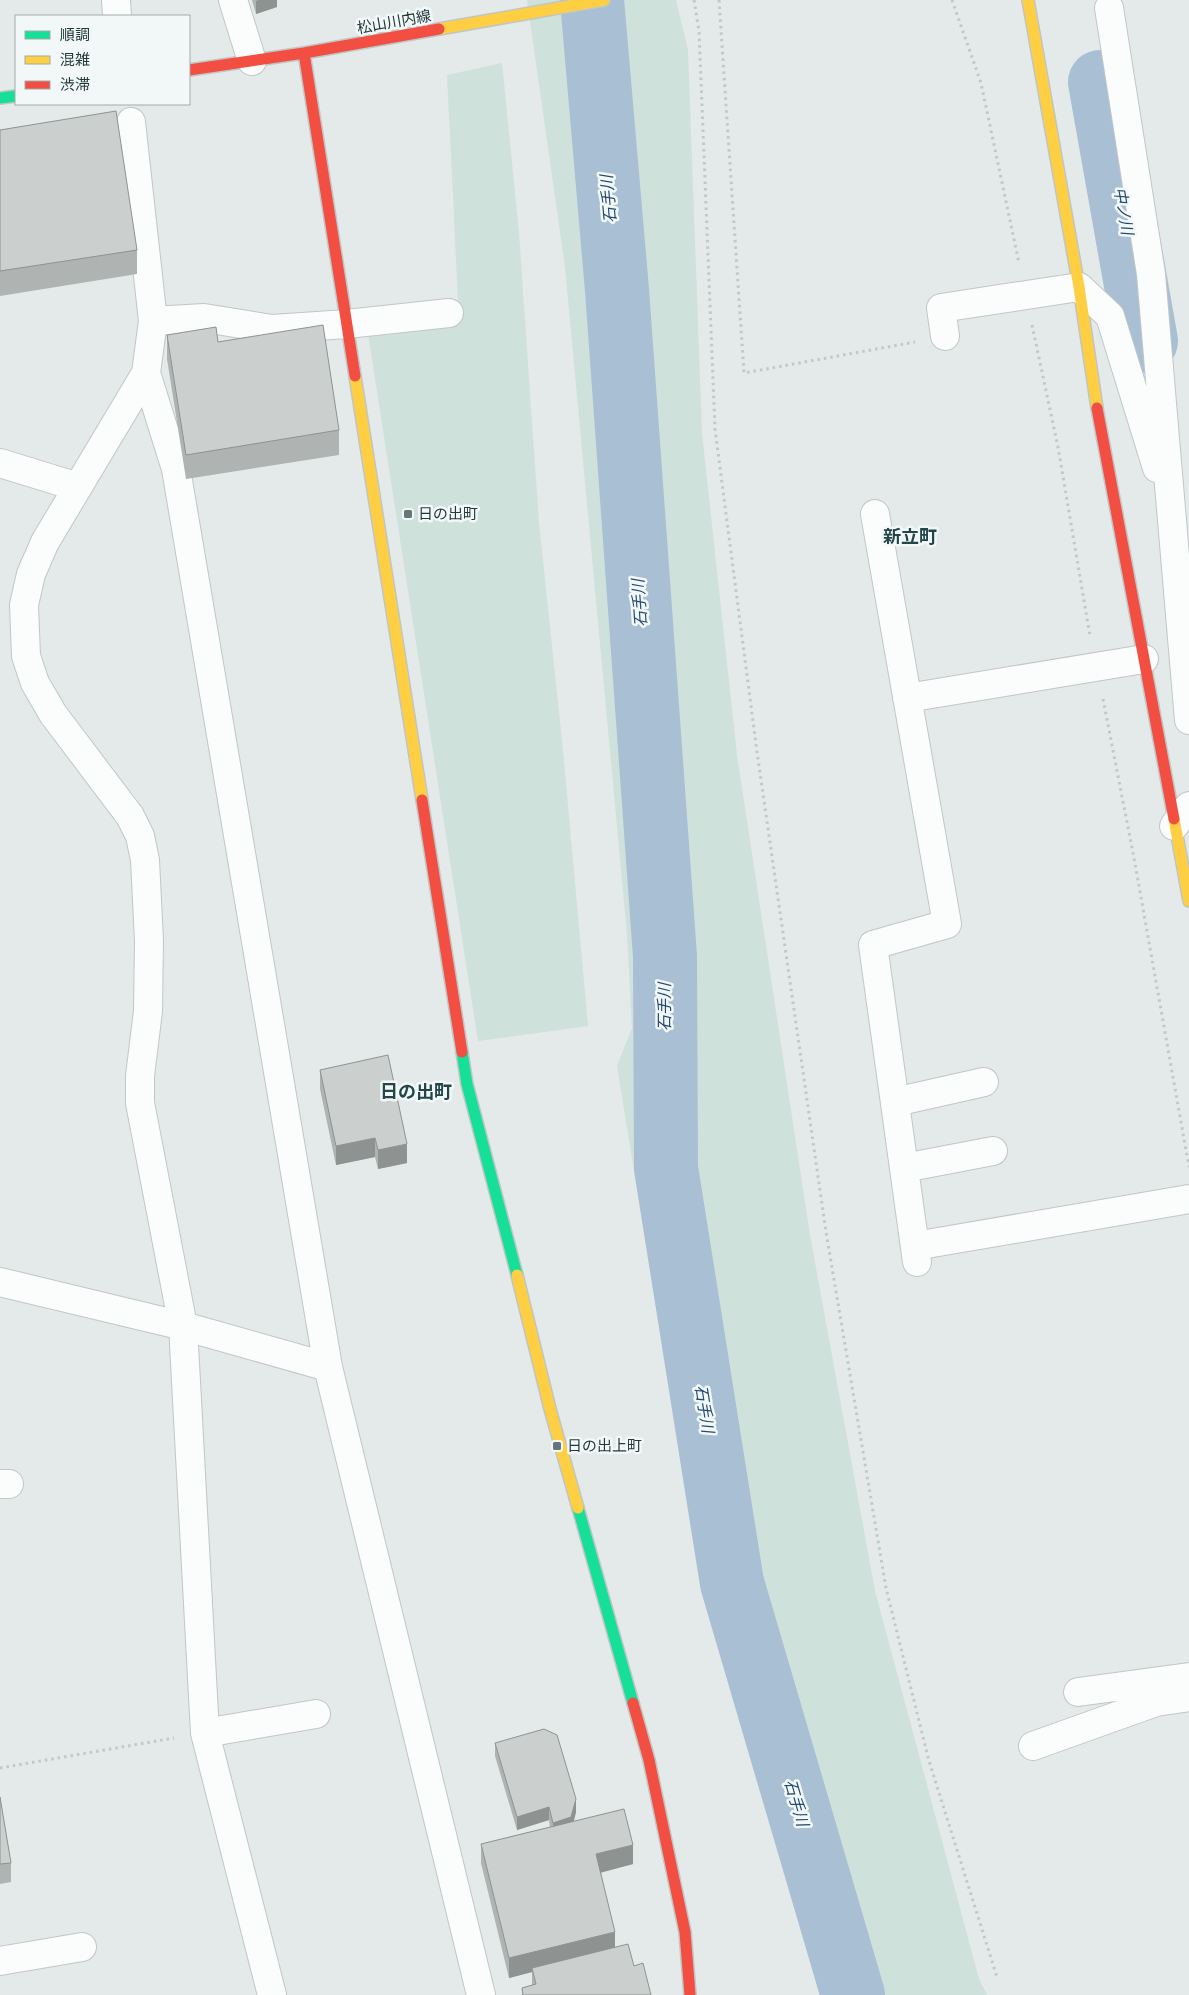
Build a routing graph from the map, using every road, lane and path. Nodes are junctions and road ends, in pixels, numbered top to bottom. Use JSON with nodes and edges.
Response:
{"nodes":[{"id":1,"x":116,"y":0,"type":"edge"},
{"id":2,"x":233,"y":0,"type":"edge"},
{"id":3,"x":604,"y":0,"type":"edge"},
{"id":4,"x":694,"y":0,"type":"edge"},
{"id":5,"x":719,"y":0,"type":"edge"},
{"id":6,"x":952,"y":0,"type":"edge"},
{"id":7,"x":1028,"y":0,"type":"edge"},
{"id":8,"x":1109,"y":8,"type":"dead end"},
{"id":9,"x":117,"y":15,"type":"edge"},
{"id":10,"x":304,"y":53,"type":"junction"},
{"id":11,"x":252,"y":61,"type":"junction"},
{"id":12,"x":190,"y":70,"type":"edge"},
{"id":13,"x":15,"y":96,"type":"edge"},
{"id":14,"x":0,"y":98,"type":"edge"},
{"id":15,"x":131,"y":122,"type":"dead end"},
{"id":16,"x":1079,"y":287,"type":"junction"},
{"id":17,"x":1026,"y":295,"type":"junction"},
{"id":18,"x":449,"y":313,"type":"dead end"},
{"id":19,"x":153,"y":321,"type":"junction"},
{"id":20,"x":347,"y":324,"type":"junction"},
{"id":21,"x":945,"y":336,"type":"joint"},
{"id":22,"x":146,"y":373,"type":"junction"},
{"id":23,"x":0,"y":463,"type":"edge"},
{"id":24,"x":78,"y":488,"type":"junction"},
{"id":25,"x":875,"y":514,"type":"dead end"},
{"id":26,"x":1181,"y":522,"type":"edge"},
{"id":27,"x":1144,"y":659,"type":"junction"},
{"id":28,"x":1096,"y":667,"type":"junction"},
{"id":29,"x":907,"y":698,"type":"junction"},
{"id":30,"x":1189,"y":720,"type":"edge"},
{"id":31,"x":1182,"y":816,"type":"edge"},
{"id":32,"x":1189,"y":901,"type":"edge"},
{"id":33,"x":984,"y":1082,"type":"dead end"},
{"id":34,"x":895,"y":1102,"type":"junction"},
{"id":35,"x":993,"y":1151,"type":"dead end"},
{"id":36,"x":904,"y":1168,"type":"junction"},
{"id":37,"x":1189,"y":1168,"type":"edge"},
{"id":38,"x":1189,"y":1199,"type":"edge"},
{"id":39,"x":0,"y":1282,"type":"edge"},
{"id":40,"x":183,"y":1326,"type":"junction"},
{"id":41,"x":328,"y":1367,"type":"junction"},
{"id":42,"x":1189,"y":1677,"type":"edge"},
{"id":43,"x":1078,"y":1692,"type":"dead end"},
{"id":44,"x":1189,"y":1697,"type":"edge"},
{"id":45,"x":316,"y":1714,"type":"dead end"},
{"id":46,"x":205,"y":1733,"type":"junction"},
{"id":47,"x":1033,"y":1746,"type":"dead end"},
{"id":48,"x":0,"y":1768,"type":"edge"},
{"id":49,"x":82,"y":1948,"type":"dead end"},
{"id":50,"x":0,"y":1961,"type":"edge"},
{"id":51,"x":997,"y":1977,"type":"dead end"},
{"id":52,"x":272,"y":1995,"type":"edge"},
{"id":53,"x":481,"y":1995,"type":"edge"},
{"id":54,"x":690,"y":1995,"type":"edge"}],
"edges":[{"from":1,"to":9,"type":"street"},
{"from":2,"to":11,"type":"street"},
{"from":3,"to":10,"type":"street","name":"松山川内線"},
{"from":4,"to":51,"type":"path"},
{"from":5,"to":21,"type":"path"},
{"from":6,"to":17,"type":"path"},
{"from":7,"to":16,"type":"street"},
{"from":8,"to":26,"type":"street"},
{"from":10,"to":11,"type":"street","name":"松山川内線"},
{"from":10,"to":20,"type":"street"},
{"from":11,"to":12,"type":"street","name":"松山川内線"},
{"from":13,"to":14,"type":"street"},
{"from":15,"to":19,"type":"street"},
{"from":16,"to":17,"type":"street"},
{"from":16,"to":26,"type":"street"},
{"from":16,"to":27,"type":"street"},
{"from":17,"to":21,"type":"street"},
{"from":17,"to":28,"type":"path"},
{"from":18,"to":20,"type":"street"},
{"from":19,"to":20,"type":"street"},
{"from":19,"to":22,"type":"street"},
{"from":20,"to":54,"type":"street"},
{"from":22,"to":24,"type":"street"},
{"from":22,"to":41,"type":"street"},
{"from":23,"to":24,"type":"street"},
{"from":24,"to":40,"type":"street"},
{"from":25,"to":29,"type":"street"},
{"from":26,"to":30,"type":"street"},
{"from":27,"to":28,"type":"street"},
{"from":27,"to":31,"type":"street"},
{"from":28,"to":29,"type":"street"},
{"from":28,"to":37,"type":"path"},
{"from":29,"to":34,"type":"street"},
{"from":31,"to":32,"type":"street"},
{"from":33,"to":34,"type":"street"},
{"from":34,"to":36,"type":"street"},
{"from":35,"to":36,"type":"street"},
{"from":36,"to":38,"type":"street"},
{"from":39,"to":40,"type":"street"},
{"from":40,"to":41,"type":"street"},
{"from":40,"to":46,"type":"street"},
{"from":41,"to":53,"type":"street"},
{"from":42,"to":43,"type":"street"},
{"from":44,"to":47,"type":"street"},
{"from":45,"to":46,"type":"street"},
{"from":46,"to":48,"type":"path"},
{"from":46,"to":52,"type":"street"},
{"from":49,"to":50,"type":"street"}]}
